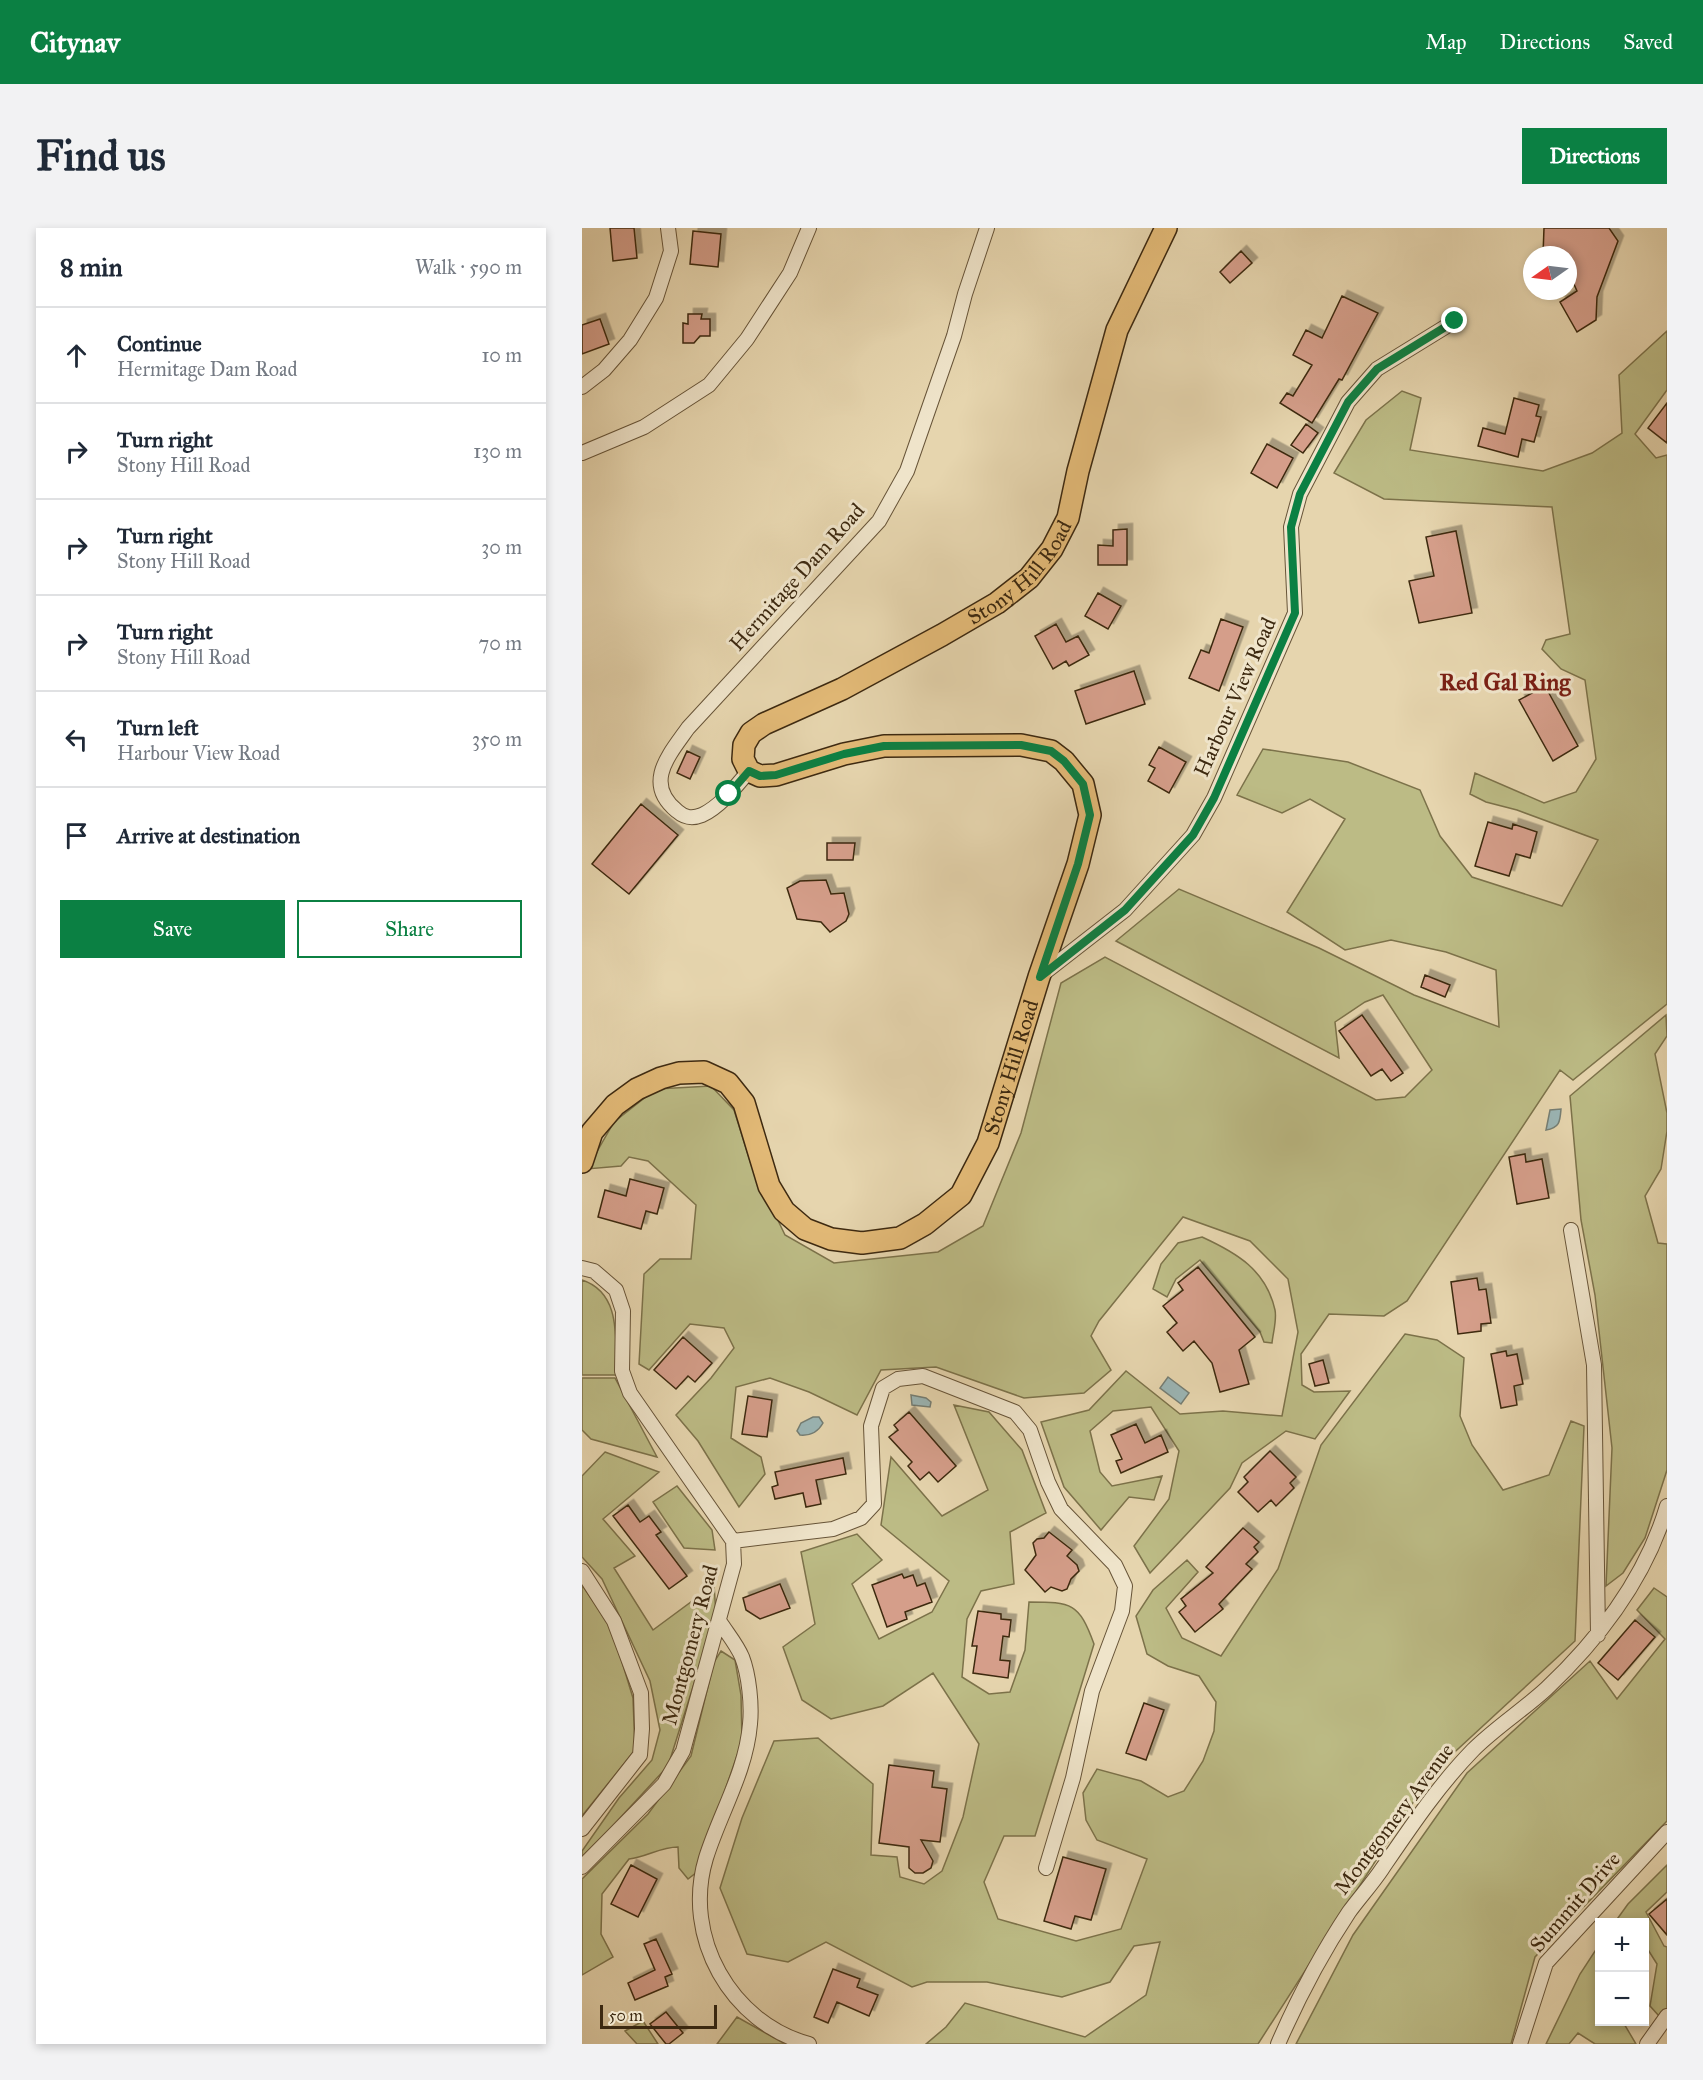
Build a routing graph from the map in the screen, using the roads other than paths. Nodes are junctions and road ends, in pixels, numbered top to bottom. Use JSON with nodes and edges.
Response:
{"nodes":[{"id":1,"x":668,"y":228,"type":"edge"},
{"id":2,"x":810,"y":228,"type":"edge"},
{"id":3,"x":987,"y":228,"type":"edge"},
{"id":4,"x":1166,"y":228,"type":"edge"},
{"id":5,"x":1455,"y":321,"type":"dead end"},
{"id":6,"x":582,"y":387,"type":"edge"},
{"id":7,"x":582,"y":453,"type":"edge"},
{"id":8,"x":749,"y":771,"type":"junction"},
{"id":9,"x":1040,"y":977,"type":"junction"},
{"id":10,"x":582,"y":1162,"type":"edge"},
{"id":11,"x":1571,"y":1230,"type":"dead end"},
{"id":12,"x":582,"y":1268,"type":"edge"},
{"id":13,"x":1667,"y":1506,"type":"edge"},
{"id":14,"x":733,"y":1541,"type":"junction"},
{"id":15,"x":582,"y":1571,"type":"edge"},
{"id":16,"x":720,"y":1622,"type":"junction"},
{"id":17,"x":1598,"y":1637,"type":"junction"},
{"id":18,"x":582,"y":1829,"type":"edge"},
{"id":19,"x":1667,"y":1832,"type":"edge"},
{"id":20,"x":582,"y":1867,"type":"edge"},
{"id":21,"x":1046,"y":1868,"type":"dead end"},
{"id":22,"x":1667,"y":2016,"type":"edge"},
{"id":23,"x":809,"y":2044,"type":"edge"},
{"id":24,"x":1278,"y":2044,"type":"edge"},
{"id":25,"x":1520,"y":2044,"type":"edge"},
{"id":26,"x":1647,"y":2044,"type":"edge"}],
"edges":[{"from":1,"to":6,"type":"street"},
{"from":2,"to":7,"type":"street"},
{"from":3,"to":8,"type":"street","name":"Hermitage Dam Road"},
{"from":4,"to":8,"type":"main road","name":"Stony Hill Road"},
{"from":5,"to":9,"type":"street","name":"Harbour View Road"},
{"from":8,"to":9,"type":"main road","name":"Stony Hill Road"},
{"from":9,"to":10,"type":"main road","name":"Stony Hill Road"},
{"from":11,"to":17,"type":"street"},
{"from":12,"to":14,"type":"street","name":"Montgomery Road"},
{"from":13,"to":17,"type":"street","name":"Montgomery Avenue"},
{"from":14,"to":16,"type":"street","name":"Montgomery Road"},
{"from":14,"to":21,"type":"street"},
{"from":15,"to":18,"type":"street","name":"Montgomery Road"},
{"from":16,"to":20,"type":"street","name":"Montgomery Road"},
{"from":16,"to":23,"type":"street"},
{"from":17,"to":24,"type":"street","name":"Montgomery Avenue"},
{"from":19,"to":25,"type":"street","name":"Summit Drive"},
{"from":22,"to":26,"type":"street"}]}
